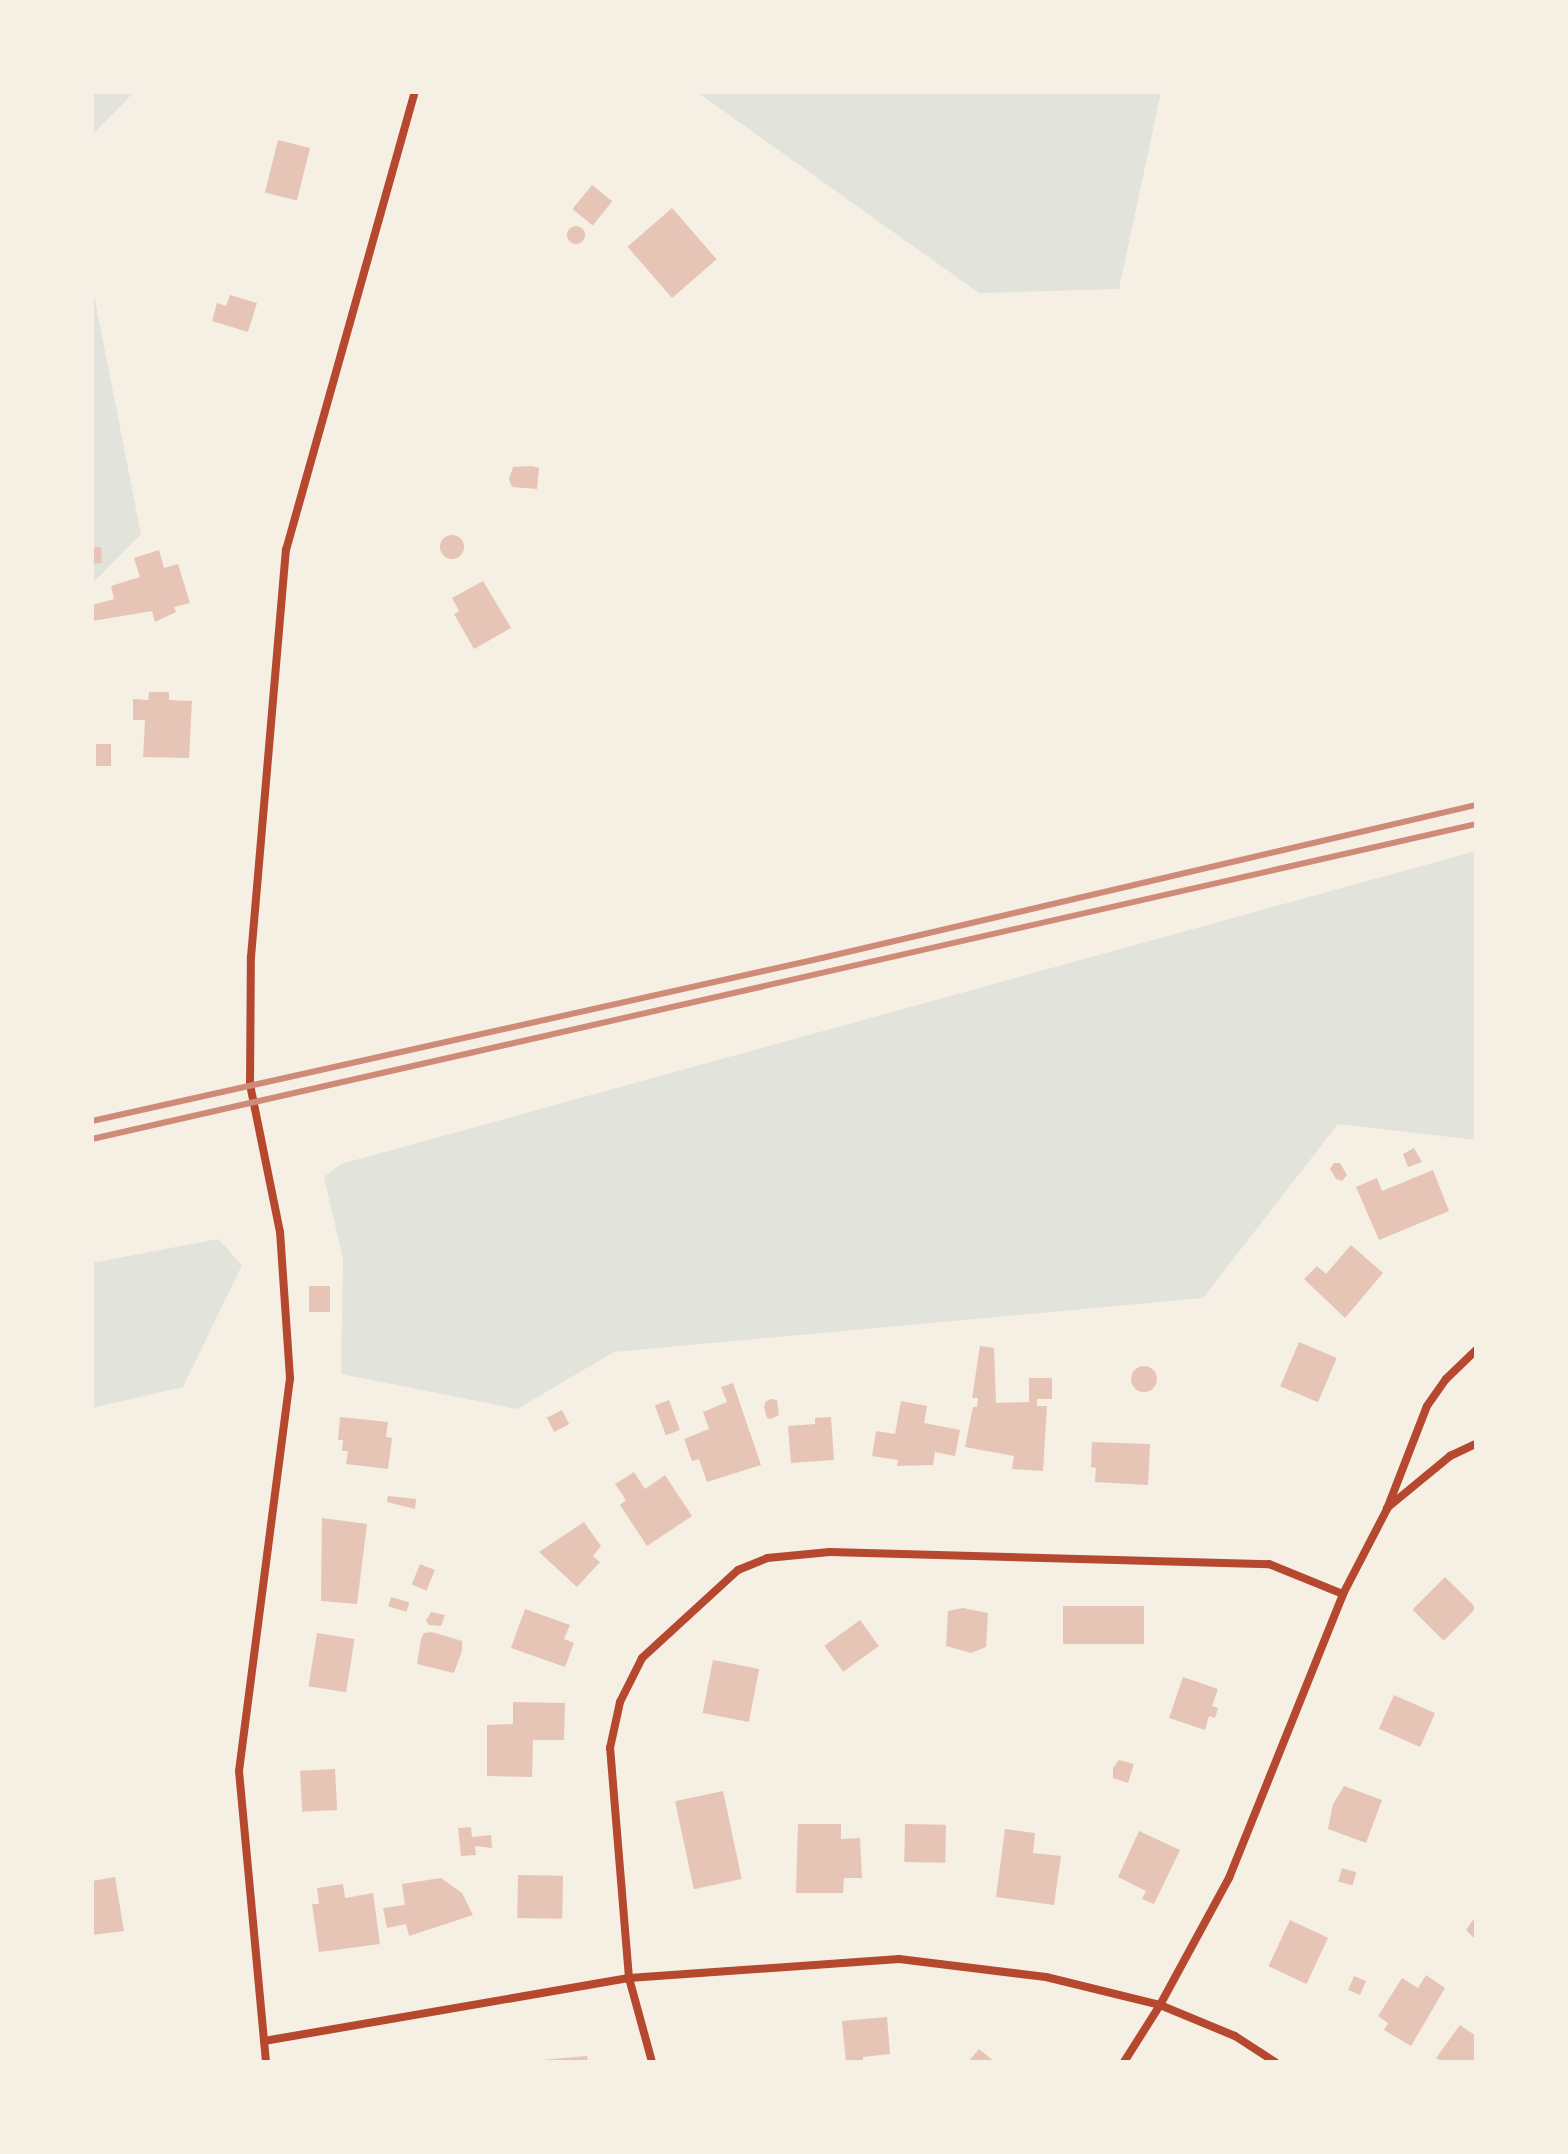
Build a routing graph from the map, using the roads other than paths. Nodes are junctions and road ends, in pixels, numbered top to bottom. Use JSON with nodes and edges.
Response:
{"nodes":[{"id":1,"x":415,"y":92,"type":"edge"},
{"id":2,"x":1476,"y":1350,"type":"edge"},
{"id":3,"x":1476,"y":1444,"type":"edge"},
{"id":4,"x":1387,"y":1509,"type":"junction"},
{"id":5,"x":1343,"y":1594,"type":"junction"},
{"id":6,"x":629,"y":1978,"type":"junction"},
{"id":7,"x":1160,"y":2005,"type":"junction"},
{"id":8,"x":264,"y":2041,"type":"junction"},
{"id":9,"x":266,"y":2062,"type":"edge"},
{"id":10,"x":652,"y":2062,"type":"edge"},
{"id":11,"x":1124,"y":2062,"type":"edge"},
{"id":12,"x":1275,"y":2062,"type":"edge"}],
"edges":[{"from":1,"to":8,"type":"street"},
{"from":2,"to":4,"type":"street"},
{"from":3,"to":4,"type":"street"},
{"from":4,"to":5,"type":"street"},
{"from":5,"to":6,"type":"street"},
{"from":5,"to":7,"type":"street"},
{"from":6,"to":7,"type":"street"},
{"from":6,"to":8,"type":"street"},
{"from":6,"to":10,"type":"street"},
{"from":7,"to":11,"type":"street"},
{"from":7,"to":12,"type":"street"},
{"from":8,"to":9,"type":"street"}]}
